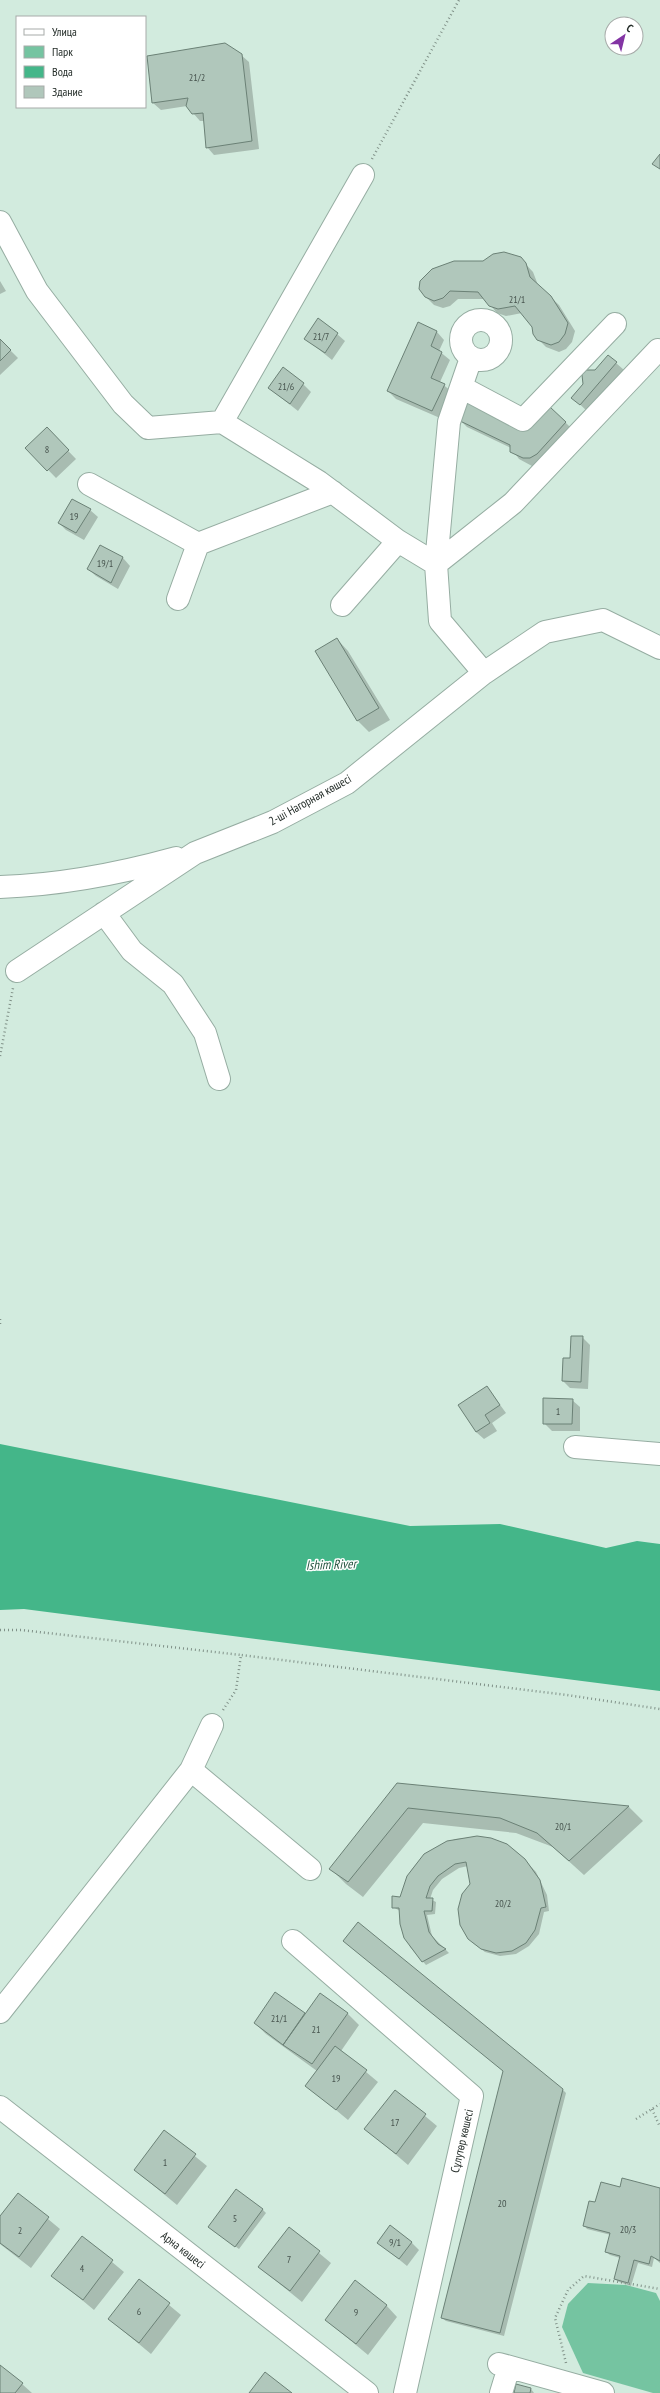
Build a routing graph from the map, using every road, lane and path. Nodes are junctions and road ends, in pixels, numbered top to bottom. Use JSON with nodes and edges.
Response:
{"nodes":[{"id":1,"x":459,"y":0,"type":"edge"},
{"id":2,"x":363,"y":175,"type":"joint"},
{"id":3,"x":0,"y":222,"type":"edge"},
{"id":4,"x":615,"y":324,"type":"dead end"},
{"id":5,"x":658,"y":350,"type":"dead end"},
{"id":6,"x":471,"y":358,"type":"dead end"},
{"id":7,"x":461,"y":387,"type":"junction"},
{"id":8,"x":222,"y":422,"type":"junction"},
{"id":9,"x":89,"y":484,"type":"dead end"},
{"id":10,"x":333,"y":492,"type":"junction"},
{"id":11,"x":398,"y":541,"type":"junction"},
{"id":12,"x":198,"y":544,"type":"junction"},
{"id":13,"x":436,"y":564,"type":"junction"},
{"id":14,"x":178,"y":600,"type":"dead end"},
{"id":15,"x":342,"y":605,"type":"dead end"},
{"id":16,"x":660,"y":648,"type":"edge"},
{"id":17,"x":484,"y":673,"type":"junction"},
{"id":18,"x":195,"y":853,"type":"junction"},
{"id":19,"x":0,"y":887,"type":"edge"},
{"id":20,"x":104,"y":913,"type":"junction"},
{"id":21,"x":17,"y":971,"type":"joint"},
{"id":22,"x":0,"y":1056,"type":"edge"},
{"id":23,"x":219,"y":1078,"type":"dead end"},
{"id":24,"x":0,"y":1319,"type":"edge"},
{"id":25,"x":0,"y":1326,"type":"edge"},
{"id":26,"x":575,"y":1447,"type":"dead end"},
{"id":27,"x":660,"y":1454,"type":"edge"},
{"id":28,"x":0,"y":1630,"type":"edge"},
{"id":29,"x":241,"y":1655,"type":"junction"},
{"id":30,"x":660,"y":1709,"type":"edge"},
{"id":31,"x":212,"y":1725,"type":"joint"},
{"id":32,"x":191,"y":1770,"type":"junction"},
{"id":33,"x":310,"y":1868,"type":"dead end"},
{"id":34,"x":294,"y":1941,"type":"dead end"},
{"id":35,"x":0,"y":2012,"type":"edge"},
{"id":36,"x":660,"y":2104,"type":"edge"},
{"id":37,"x":0,"y":2107,"type":"edge"},
{"id":38,"x":652,"y":2109,"type":"junction"},
{"id":39,"x":636,"y":2119,"type":"dead end"},
{"id":40,"x":660,"y":2127,"type":"edge"},
{"id":41,"x":660,"y":2289,"type":"edge"},
{"id":42,"x":575,"y":2386,"type":"junction"},
{"id":43,"x":367,"y":2393,"type":"edge"},
{"id":44,"x":405,"y":2393,"type":"edge"},
{"id":45,"x":501,"y":2393,"type":"edge"},
{"id":46,"x":603,"y":2393,"type":"edge"}],
"edges":[{"from":1,"to":2,"type":"path"},
{"from":2,"to":8,"type":"street"},
{"from":3,"to":8,"type":"street"},
{"from":4,"to":7,"type":"street"},
{"from":5,"to":13,"type":"street"},
{"from":6,"to":7,"type":"street"},
{"from":7,"to":13,"type":"street"},
{"from":8,"to":10,"type":"street"},
{"from":9,"to":12,"type":"street"},
{"from":10,"to":11,"type":"street"},
{"from":10,"to":12,"type":"street"},
{"from":11,"to":13,"type":"street"},
{"from":11,"to":15,"type":"street"},
{"from":12,"to":14,"type":"street"},
{"from":13,"to":17,"type":"street"},
{"from":16,"to":17,"type":"street","name":"2-ші Нагорная көшесі"},
{"from":17,"to":18,"type":"street","name":"2-ші Нагорная көшесі"},
{"from":18,"to":19,"type":"street"},
{"from":18,"to":20,"type":"street","name":"2-ші Нагорная көшесі"},
{"from":20,"to":21,"type":"street","name":"2-ші Нагорная көшесі"},
{"from":20,"to":23,"type":"street"},
{"from":21,"to":22,"type":"path"},
{"from":24,"to":25,"type":"path"},
{"from":26,"to":27,"type":"street"},
{"from":28,"to":29,"type":"path"},
{"from":29,"to":30,"type":"path"},
{"from":29,"to":31,"type":"path"},
{"from":31,"to":32,"type":"street"},
{"from":32,"to":33,"type":"street"},
{"from":32,"to":35,"type":"street"},
{"from":34,"to":44,"type":"street","name":"Сұлутөр көшесі"},
{"from":36,"to":38,"type":"path"},
{"from":37,"to":43,"type":"street","name":"Арна көшесі"},
{"from":38,"to":39,"type":"path"},
{"from":38,"to":40,"type":"path"},
{"from":41,"to":42,"type":"path"},
{"from":42,"to":45,"type":"street"},
{"from":42,"to":46,"type":"street"}]}
